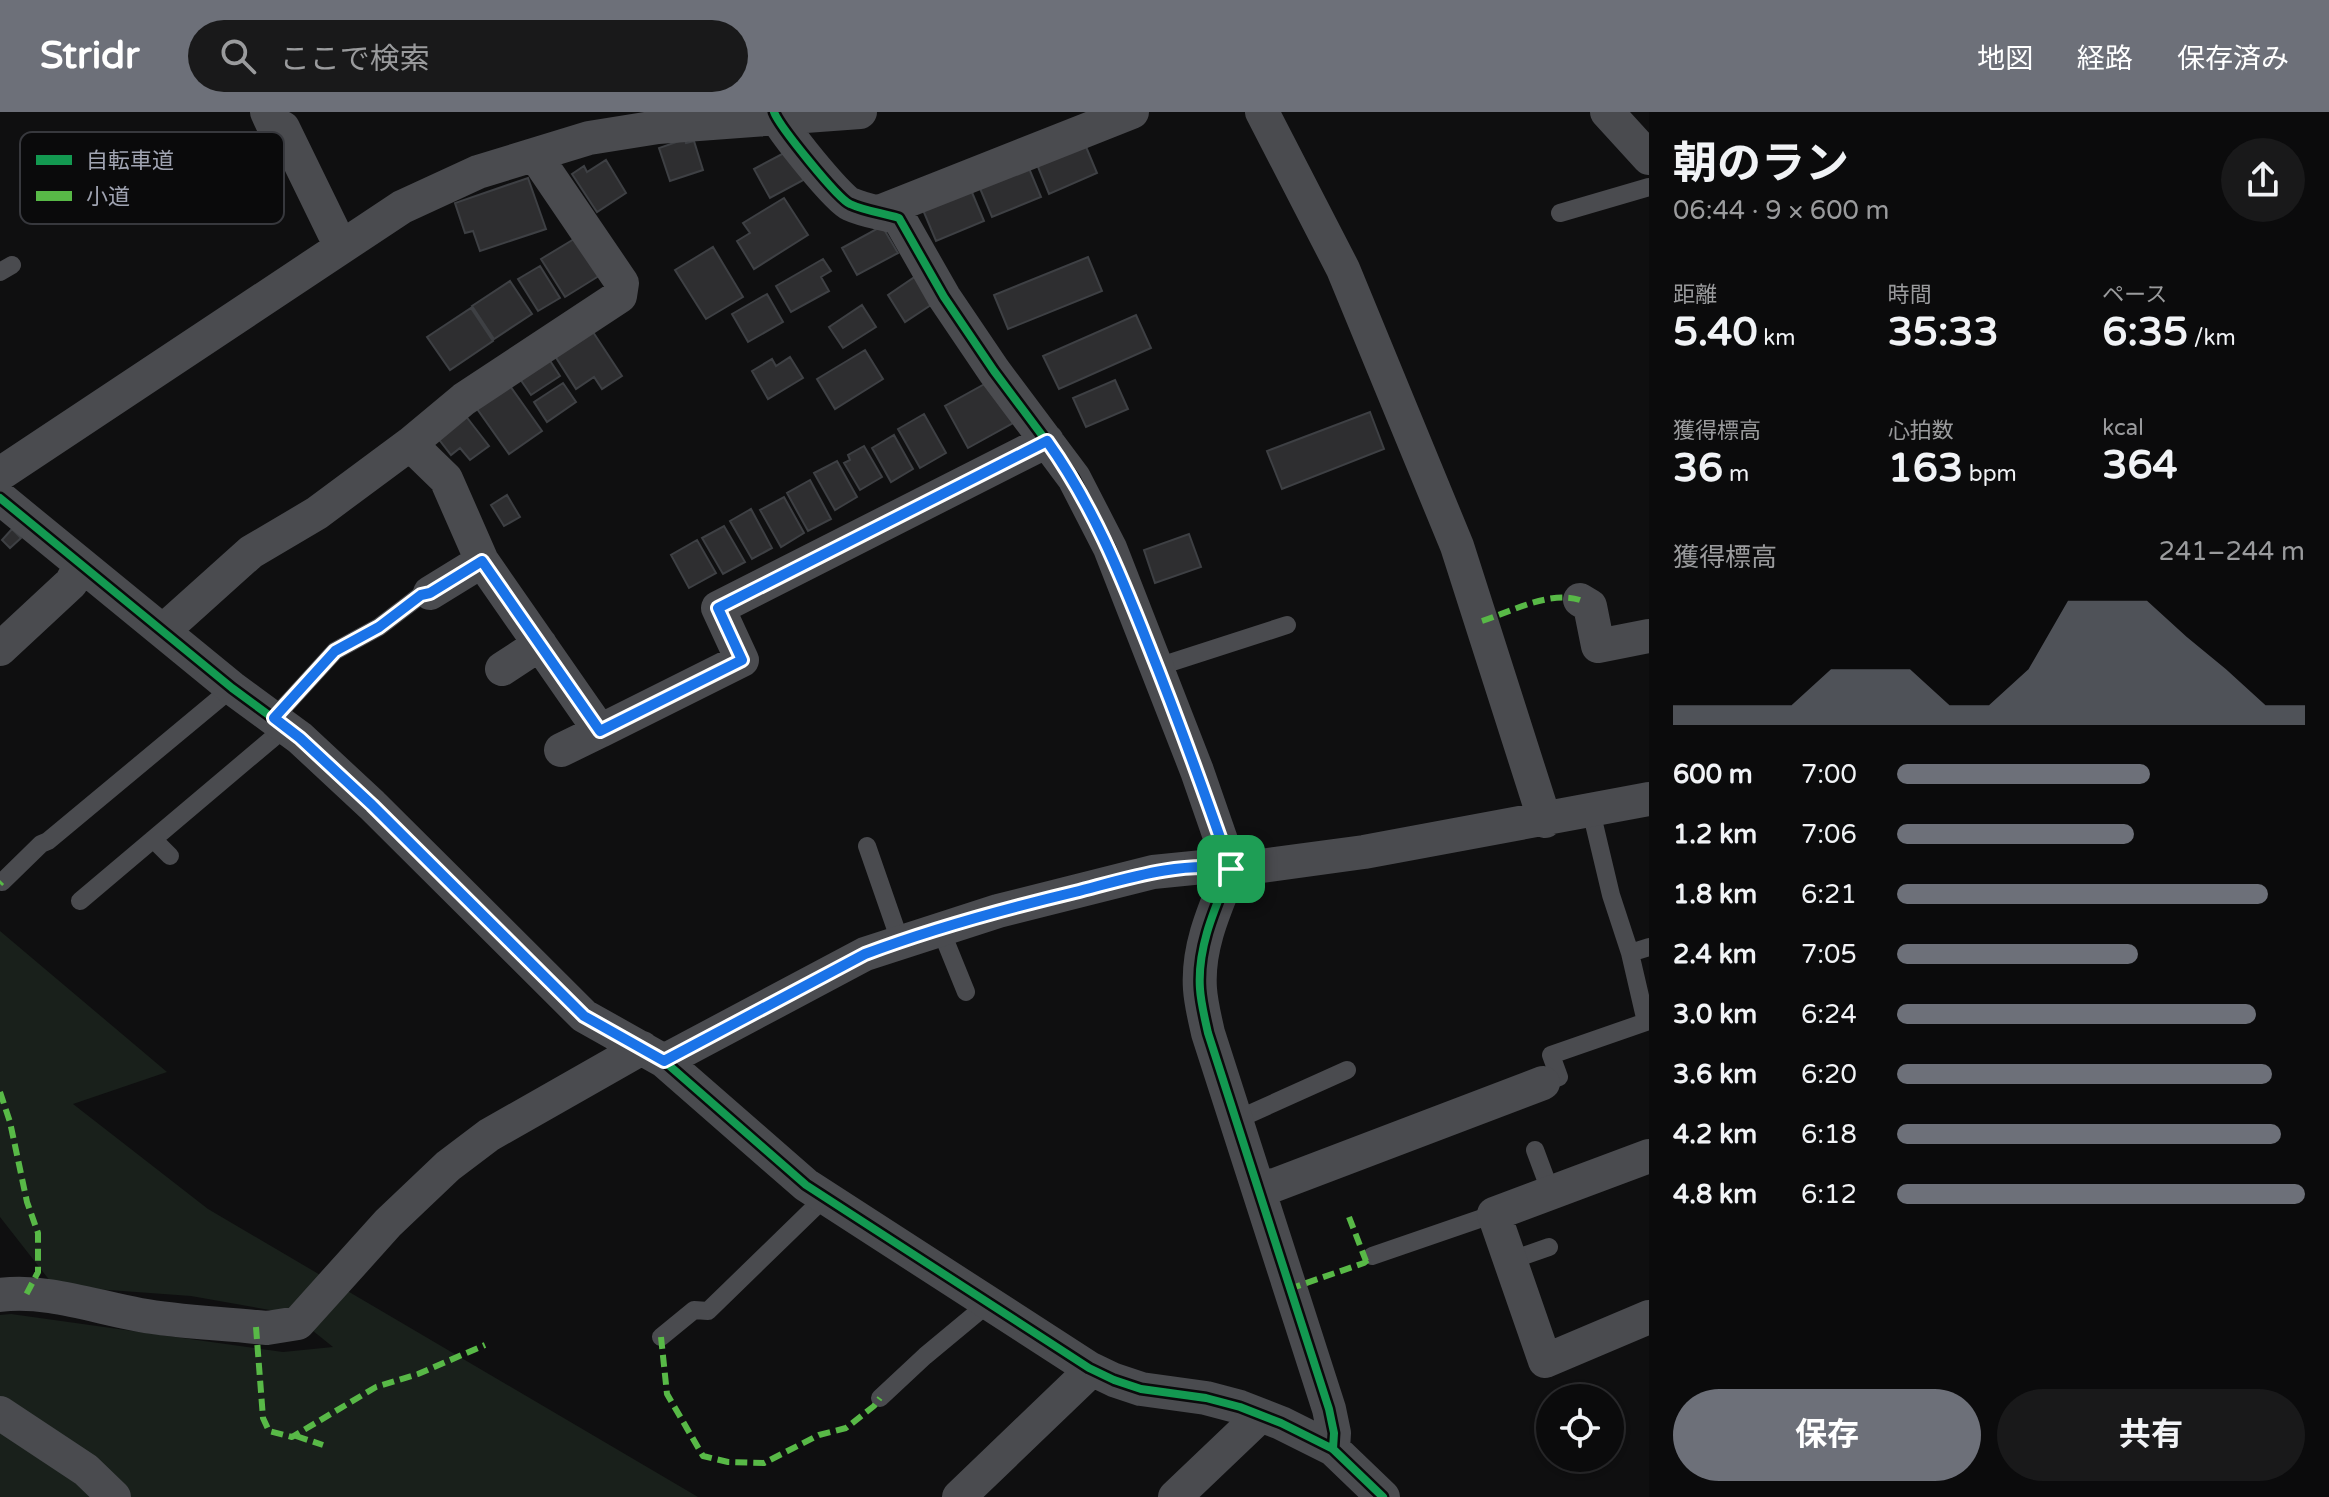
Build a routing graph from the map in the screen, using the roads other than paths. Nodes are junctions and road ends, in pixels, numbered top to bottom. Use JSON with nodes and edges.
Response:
{"nodes":[{"id":1,"x":267,"y":112,"type":"edge"},
{"id":2,"x":860,"y":112,"type":"edge"},
{"id":3,"x":1132,"y":112,"type":"edge"},
{"id":4,"x":1262,"y":112,"type":"edge"},
{"id":5,"x":1607,"y":112,"type":"edge"},
{"id":6,"x":776,"y":116,"type":"edge"},
{"id":7,"x":535,"y":155,"type":"junction"},
{"id":8,"x":1649,"y":158,"type":"edge"},
{"id":9,"x":1649,"y":187,"type":"edge"},
{"id":10,"x":879,"y":212,"type":"junction"},
{"id":11,"x":1560,"y":213,"type":"dead end"},
{"id":12,"x":341,"y":247,"type":"junction"},
{"id":13,"x":1047,"y":441,"type":"junction"},
{"id":14,"x":410,"y":444,"type":"junction"},
{"id":15,"x":0,"y":474,"type":"edge"},
{"id":16,"x":0,"y":498,"type":"edge"},
{"id":17,"x":482,"y":561,"type":"junction"},
{"id":18,"x":81,"y":565,"type":"junction"},
{"id":19,"x":430,"y":593,"type":"joint"},
{"id":20,"x":1580,"y":600,"type":"dead end"},
{"id":21,"x":1287,"y":625,"type":"dead end"},
{"id":22,"x":163,"y":631,"type":"junction"},
{"id":23,"x":1649,"y":636,"type":"edge"},
{"id":24,"x":540,"y":644,"type":"junction"},
{"id":25,"x":0,"y":649,"type":"edge"},
{"id":26,"x":1157,"y":667,"type":"junction"},
{"id":27,"x":502,"y":669,"type":"dead end"},
{"id":28,"x":232,"y":688,"type":"junction"},
{"id":29,"x":280,"y":723,"type":"junction"},
{"id":30,"x":600,"y":731,"type":"junction"},
{"id":31,"x":561,"y":750,"type":"dead end"},
{"id":32,"x":1649,"y":799,"type":"edge"},
{"id":33,"x":1591,"y":811,"type":"junction"},
{"id":34,"x":1545,"y":821,"type":"junction"},
{"id":35,"x":153,"y":839,"type":"junction"},
{"id":36,"x":867,"y":846,"type":"dead end"},
{"id":37,"x":170,"y":856,"type":"dead end"},
{"id":38,"x":1231,"y":869,"type":"junction"},
{"id":39,"x":2,"y":882,"type":"edge"},
{"id":40,"x":80,"y":901,"type":"dead end"},
{"id":41,"x":940,"y":928,"type":"junction"},
{"id":42,"x":900,"y":941,"type":"junction"},
{"id":43,"x":1649,"y":947,"type":"edge"},
{"id":44,"x":1630,"y":953,"type":"junction"},
{"id":45,"x":966,"y":992,"type":"dead end"},
{"id":46,"x":653,"y":1054,"type":"junction"},
{"id":47,"x":1347,"y":1070,"type":"dead end"},
{"id":48,"x":1543,"y":1083,"type":"joint"},
{"id":49,"x":1236,"y":1120,"type":"junction"},
{"id":50,"x":1535,"y":1150,"type":"dead end"},
{"id":51,"x":1649,"y":1156,"type":"edge"},
{"id":52,"x":1259,"y":1191,"type":"junction"},
{"id":53,"x":1551,"y":1193,"type":"junction"},
{"id":54,"x":822,"y":1195,"type":"junction"},
{"id":55,"x":1494,"y":1214,"type":"junction"},
{"id":56,"x":1549,"y":1247,"type":"dead end"},
{"id":57,"x":1372,"y":1256,"type":"dead end"},
{"id":58,"x":1509,"y":1261,"type":"junction"},
{"id":59,"x":0,"y":1295,"type":"edge"},
{"id":60,"x":990,"y":1302,"type":"junction"},
{"id":61,"x":1649,"y":1317,"type":"edge"},
{"id":62,"x":661,"y":1337,"type":"dead end"},
{"id":63,"x":1089,"y":1368,"type":"junction"},
{"id":64,"x":880,"y":1398,"type":"dead end"},
{"id":65,"x":0,"y":1413,"type":"edge"},
{"id":66,"x":1260,"y":1416,"type":"junction"},
{"id":67,"x":1333,"y":1449,"type":"junction"},
{"id":68,"x":114,"y":1497,"type":"edge"},
{"id":69,"x":961,"y":1497,"type":"edge"},
{"id":70,"x":1175,"y":1497,"type":"edge"},
{"id":71,"x":1383,"y":1497,"type":"edge"}],
"edges":[{"from":1,"to":12,"type":"street"},
{"from":2,"to":6,"type":"street"},
{"from":3,"to":10,"type":"street"},
{"from":4,"to":34,"type":"street"},
{"from":5,"to":8,"type":"street"},
{"from":6,"to":7,"type":"street"},
{"from":6,"to":10,"type":"street"},
{"from":7,"to":12,"type":"street"},
{"from":7,"to":14,"type":"street"},
{"from":9,"to":11,"type":"lane"},
{"from":10,"to":13,"type":"street"},
{"from":12,"to":15,"type":"street"},
{"from":13,"to":26,"type":"street"},
{"from":13,"to":30,"type":"street"},
{"from":14,"to":17,"type":"street"},
{"from":14,"to":22,"type":"street"},
{"from":16,"to":18,"type":"street"},
{"from":17,"to":19,"type":"street"},
{"from":17,"to":24,"type":"street"},
{"from":18,"to":22,"type":"street"},
{"from":18,"to":25,"type":"street"},
{"from":19,"to":29,"type":"lane"},
{"from":20,"to":23,"type":"street"},
{"from":21,"to":26,"type":"lane"},
{"from":22,"to":28,"type":"street"},
{"from":24,"to":27,"type":"street"},
{"from":24,"to":30,"type":"street"},
{"from":26,"to":38,"type":"street"},
{"from":28,"to":29,"type":"street"},
{"from":28,"to":39,"type":"lane"},
{"from":29,"to":35,"type":"lane"},
{"from":29,"to":46,"type":"street"},
{"from":30,"to":31,"type":"street"},
{"from":32,"to":33,"type":"street"},
{"from":33,"to":34,"type":"street"},
{"from":33,"to":44,"type":"lane"},
{"from":34,"to":38,"type":"street"},
{"from":35,"to":37,"type":"lane"},
{"from":35,"to":40,"type":"lane"},
{"from":36,"to":42,"type":"lane"},
{"from":38,"to":41,"type":"street"},
{"from":38,"to":49,"type":"street"},
{"from":41,"to":42,"type":"street"},
{"from":41,"to":45,"type":"lane"},
{"from":42,"to":46,"type":"street"},
{"from":43,"to":44,"type":"lane"},
{"from":44,"to":48,"type":"lane"},
{"from":46,"to":54,"type":"street"},
{"from":46,"to":59,"type":"street"},
{"from":47,"to":49,"type":"lane"},
{"from":48,"to":52,"type":"street"},
{"from":49,"to":52,"type":"street"},
{"from":50,"to":53,"type":"lane"},
{"from":51,"to":53,"type":"street"},
{"from":52,"to":67,"type":"street"},
{"from":53,"to":55,"type":"street"},
{"from":54,"to":60,"type":"street"},
{"from":54,"to":62,"type":"lane"},
{"from":55,"to":57,"type":"lane"},
{"from":55,"to":58,"type":"street"},
{"from":56,"to":58,"type":"lane"},
{"from":58,"to":61,"type":"street"},
{"from":60,"to":63,"type":"street"},
{"from":60,"to":64,"type":"lane"},
{"from":63,"to":66,"type":"street"},
{"from":63,"to":69,"type":"street"},
{"from":65,"to":68,"type":"street"},
{"from":66,"to":67,"type":"street"},
{"from":66,"to":70,"type":"street"},
{"from":67,"to":71,"type":"street"}]}
